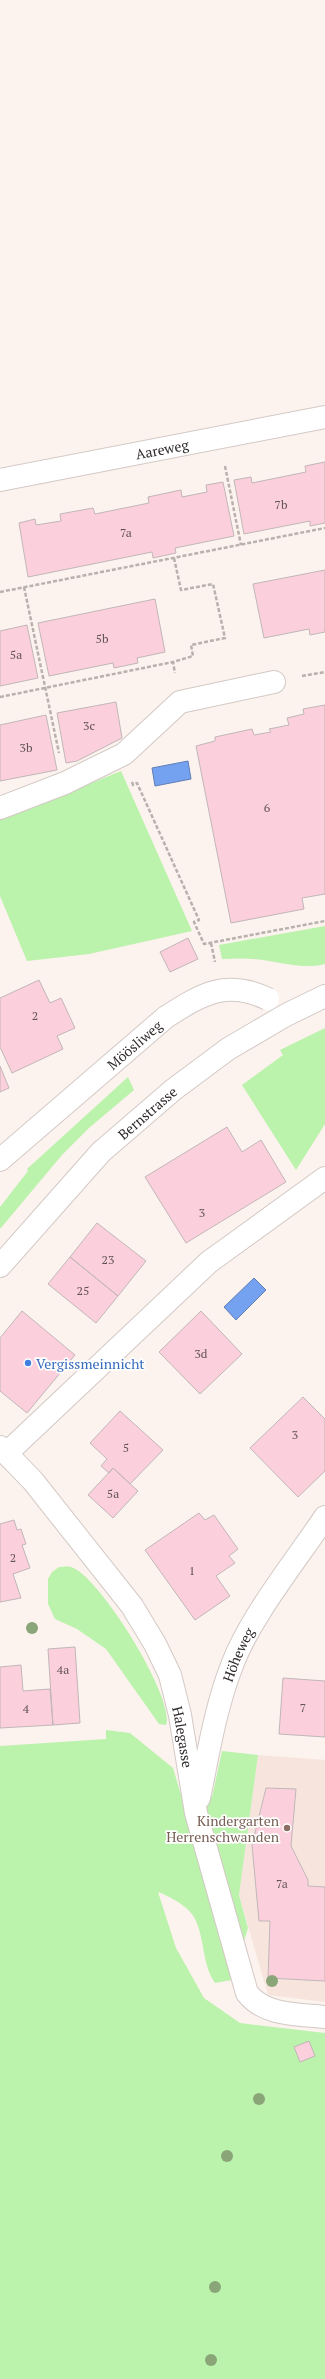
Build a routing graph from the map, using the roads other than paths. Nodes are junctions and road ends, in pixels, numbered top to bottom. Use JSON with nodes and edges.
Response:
{"nodes":[{"id":1,"x":325,"y":417,"type":"edge"},
{"id":2,"x":0,"y":480,"type":"edge"},
{"id":3,"x":274,"y":682,"type":"dead end"},
{"id":4,"x":0,"y":808,"type":"edge"},
{"id":5,"x":325,"y":996,"type":"edge"},
{"id":6,"x":286,"y":1015,"type":"junction"},
{"id":7,"x":0,"y":1160,"type":"edge"},
{"id":8,"x":325,"y":1178,"type":"edge"},
{"id":9,"x":0,"y":1266,"type":"edge"},
{"id":10,"x":4,"y":1450,"type":"edge"},
{"id":11,"x":325,"y":1517,"type":"edge"},
{"id":12,"x":196,"y":1813,"type":"junction"},
{"id":13,"x":325,"y":2017,"type":"edge"}],
"edges":[{"from":1,"to":2,"type":"street","name":"Aareweg"},
{"from":3,"to":4,"type":"street"},
{"from":5,"to":6,"type":"street","name":"Bernstrasse"},
{"from":6,"to":7,"type":"street","name":"Möösliweg","bridge":true},
{"from":6,"to":9,"type":"street","name":"Bernstrasse"},
{"from":8,"to":10,"type":"street"},
{"from":10,"to":12,"type":"street","name":"Halegasse"},
{"from":11,"to":12,"type":"street","name":"Höheweg"},
{"from":12,"to":13,"type":"street","name":"Halegasse"}]}
